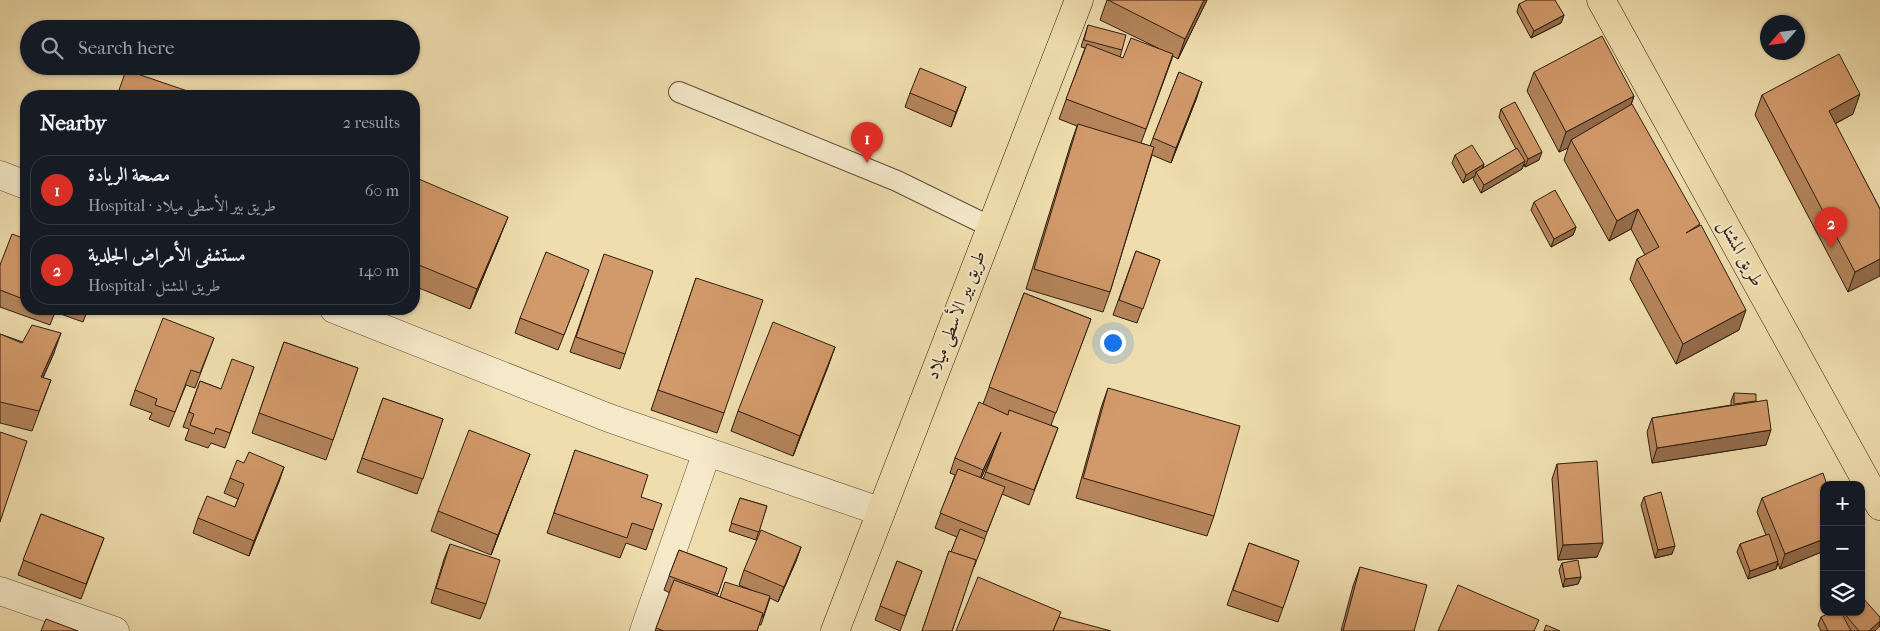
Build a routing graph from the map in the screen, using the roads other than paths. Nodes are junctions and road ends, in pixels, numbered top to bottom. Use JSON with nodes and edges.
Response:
{"nodes":[{"id":1,"x":1078,"y":0,"type":"edge"},
{"id":2,"x":1601,"y":0,"type":"edge"},
{"id":3,"x":679,"y":92,"type":"dead end"},
{"id":4,"x":0,"y":175,"type":"edge"},
{"id":5,"x":20,"y":183,"type":"edge"},
{"id":6,"x":990,"y":227,"type":"junction"},
{"id":7,"x":349,"y":315,"type":"edge"},
{"id":8,"x":707,"y":452,"type":"junction"},
{"id":9,"x":1880,"y":506,"type":"edge"},
{"id":10,"x":879,"y":511,"type":"junction"},
{"id":11,"x":0,"y":591,"type":"edge"},
{"id":12,"x":115,"y":631,"type":"edge"},
{"id":13,"x":644,"y":631,"type":"edge"},
{"id":14,"x":834,"y":631,"type":"edge"}],
"edges":[{"from":1,"to":6,"type":"main road","name":"طريق بير الأسطى ميلاد"},
{"from":2,"to":9,"type":"main road","name":"طريق المشتل"},
{"from":3,"to":6,"type":"lane"},
{"from":4,"to":5,"type":"street"},
{"from":6,"to":10,"type":"main road","name":"طريق بير الأسطى ميلاد"},
{"from":7,"to":8,"type":"street"},
{"from":8,"to":10,"type":"street"},
{"from":8,"to":13,"type":"street"},
{"from":10,"to":14,"type":"main road","name":"طريق بير الأسطى ميلاد"},
{"from":11,"to":12,"type":"street"}]}
